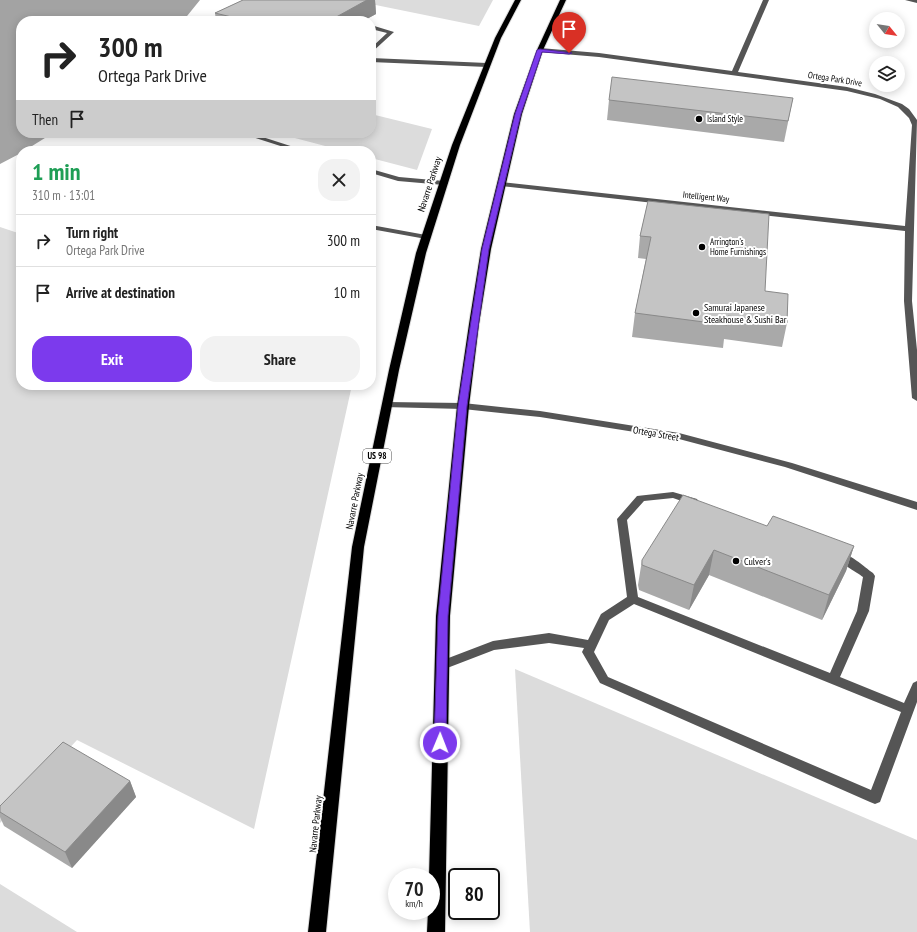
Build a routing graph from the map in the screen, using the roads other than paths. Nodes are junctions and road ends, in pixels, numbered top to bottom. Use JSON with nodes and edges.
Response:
{"nodes":[{"id":1,"x":518,"y":0,"type":"edge"},
{"id":2,"x":563,"y":0,"type":"edge"},
{"id":3,"x":766,"y":0,"type":"edge"},
{"id":4,"x":908,"y":0,"type":"edge"},
{"id":5,"x":917,"y":1,"type":"edge"},
{"id":6,"x":376,"y":28,"type":"edge"},
{"id":7,"x":376,"y":46,"type":"edge"},
{"id":8,"x":540,"y":50,"type":"junction"},
{"id":9,"x":376,"y":60,"type":"edge"},
{"id":10,"x":487,"y":65,"type":"junction"},
{"id":11,"x":734,"y":74,"type":"junction"},
{"id":12,"x":260,"y":138,"type":"edge"},
{"id":13,"x":286,"y":146,"type":"edge"},
{"id":14,"x":376,"y":172,"type":"edge"},
{"id":15,"x":444,"y":183,"type":"junction"},
{"id":16,"x":501,"y":184,"type":"junction"},
{"id":17,"x":376,"y":228,"type":"edge"},
{"id":18,"x":909,"y":229,"type":"junction"},
{"id":19,"x":426,"y":237,"type":"junction"},
{"id":20,"x":917,"y":398,"type":"edge"},
{"id":21,"x":387,"y":405,"type":"junction"},
{"id":22,"x":463,"y":406,"type":"junction"},
{"id":23,"x":705,"y":504,"type":"edge"},
{"id":24,"x":917,"y":506,"type":"edge"},
{"id":25,"x":826,"y":552,"type":"edge"},
{"id":26,"x":633,"y":599,"type":"junction"},
{"id":27,"x":592,"y":645,"type":"junction"},
{"id":28,"x":442,"y":665,"type":"junction"},
{"id":29,"x":833,"y":680,"type":"junction"},
{"id":30,"x":917,"y":686,"type":"edge"},
{"id":31,"x":908,"y":710,"type":"junction"},
{"id":32,"x":317,"y":932,"type":"edge"},
{"id":33,"x":436,"y":932,"type":"edge"}],
"edges":[{"from":1,"to":10,"type":"highway","name":"Navarre Parkway","number":"US 98"},
{"from":2,"to":8,"type":"highway"},
{"from":3,"to":11,"type":"street"},
{"from":4,"to":5,"type":"street"},
{"from":6,"to":7,"type":"street"},
{"from":8,"to":11,"type":"street","name":"Ortega Park Drive"},
{"from":8,"to":16,"type":"highway"},
{"from":9,"to":10,"type":"street"},
{"from":10,"to":15,"type":"highway","name":"Navarre Parkway","number":"US 98"},
{"from":11,"to":18,"type":"street","name":"Ortega Park Drive"},
{"from":12,"to":13,"type":"street"},
{"from":14,"to":15,"type":"street"},
{"from":15,"to":19,"type":"highway","name":"Navarre Parkway","number":"US 98"},
{"from":16,"to":18,"type":"street","name":"Intelligent Way"},
{"from":16,"to":22,"type":"highway"},
{"from":17,"to":19,"type":"street"},
{"from":18,"to":20,"type":"street","name":"Ortega Park Drive"},
{"from":19,"to":21,"type":"highway","name":"Navarre Parkway","number":"US 98"},
{"from":21,"to":22,"type":"street","name":"Ortega Street"},
{"from":21,"to":32,"type":"highway","name":"Navarre Parkway","number":"US 98"},
{"from":22,"to":24,"type":"street","name":"Ortega Street"},
{"from":22,"to":28,"type":"highway"},
{"from":23,"to":26,"type":"street"},
{"from":25,"to":29,"type":"street"},
{"from":26,"to":27,"type":"street"},
{"from":26,"to":29,"type":"street"},
{"from":27,"to":28,"type":"street"},
{"from":27,"to":31,"type":"street"},
{"from":28,"to":33,"type":"highway"},
{"from":29,"to":31,"type":"street"},
{"from":30,"to":31,"type":"street"}]}
